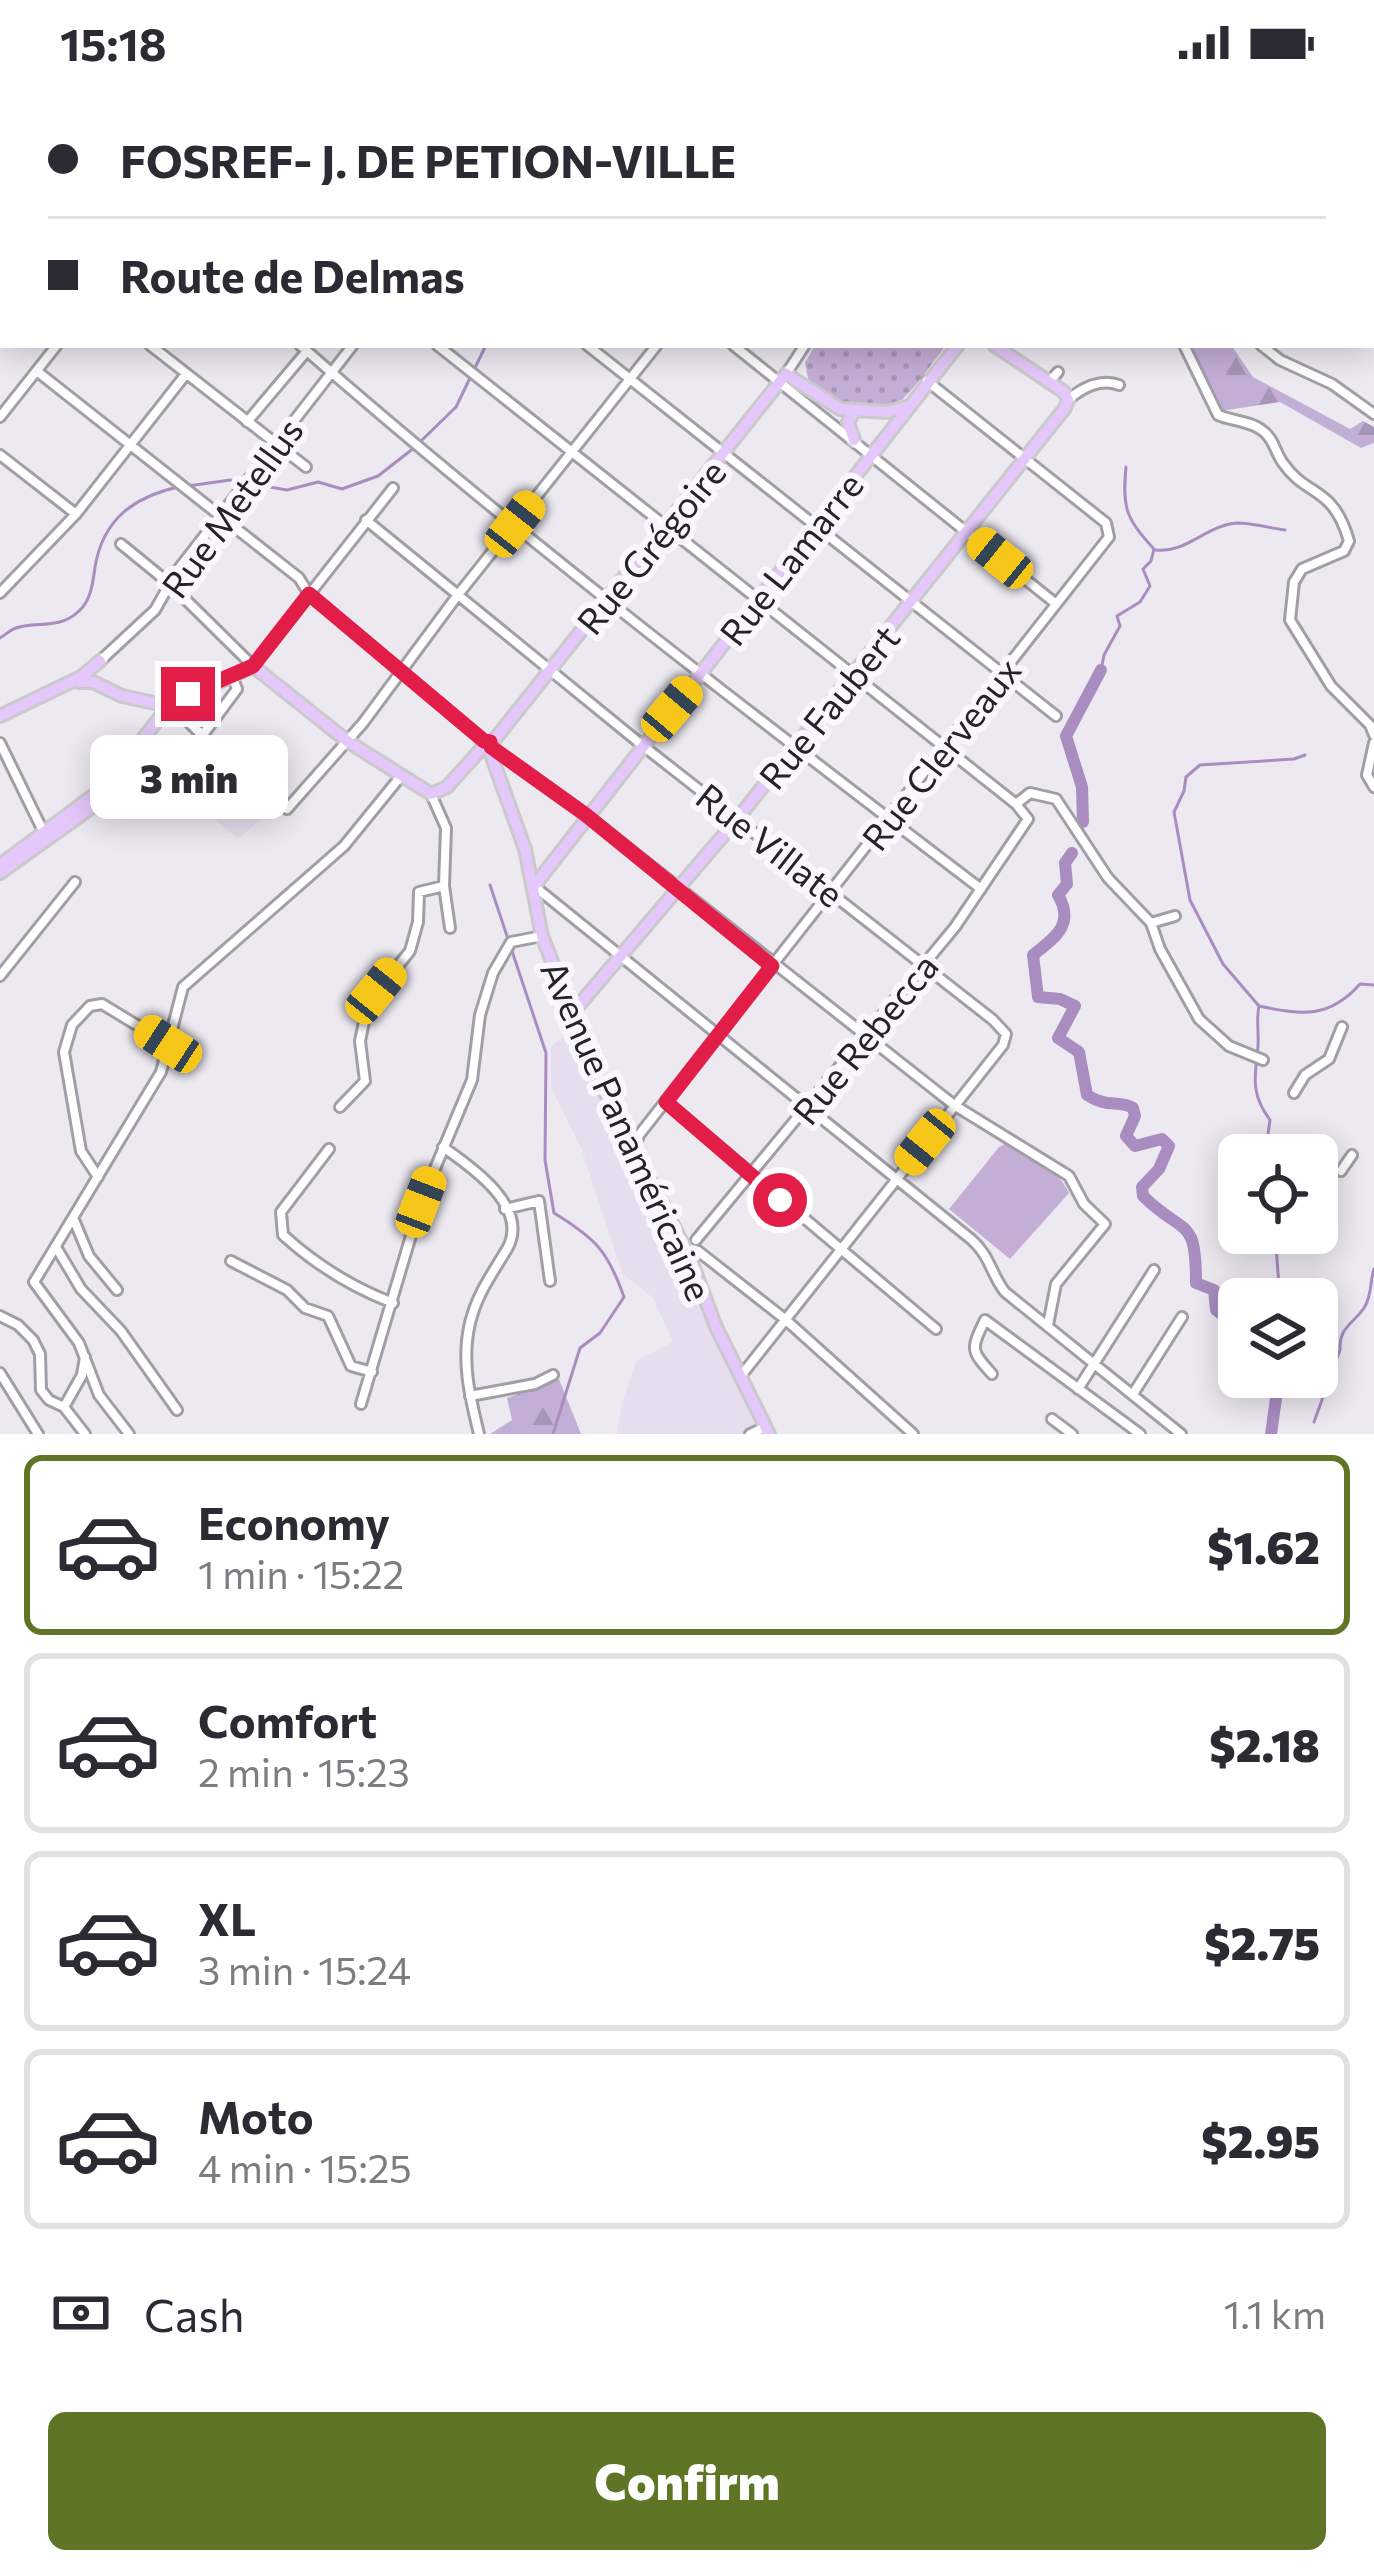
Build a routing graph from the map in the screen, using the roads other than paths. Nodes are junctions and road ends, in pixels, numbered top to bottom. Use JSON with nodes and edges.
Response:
{"nodes":[{"id":1,"x":56,"y":348,"type":"edge"},
{"id":2,"x":154,"y":348,"type":"edge"},
{"id":3,"x":303,"y":348,"type":"edge"},
{"id":4,"x":350,"y":348,"type":"edge"},
{"id":5,"x":441,"y":348,"type":"edge"},
{"id":6,"x":591,"y":348,"type":"edge"},
{"id":7,"x":655,"y":348,"type":"edge"},
{"id":8,"x":738,"y":348,"type":"edge"},
{"id":9,"x":804,"y":348,"type":"edge"},
{"id":10,"x":955,"y":348,"type":"edge"},
{"id":11,"x":1000,"y":348,"type":"edge"},
{"id":12,"x":1185,"y":348,"type":"edge"},
{"id":13,"x":1265,"y":348,"type":"edge"},
{"id":14,"x":38,"y":371,"type":"junction"},
{"id":15,"x":332,"y":372,"type":"junction"},
{"id":16,"x":186,"y":374,"type":"junction"},
{"id":17,"x":783,"y":378,"type":"junction"},
{"id":18,"x":630,"y":379,"type":"junction"},
{"id":19,"x":927,"y":381,"type":"junction"},
{"id":20,"x":1119,"y":385,"type":"dead end"},
{"id":21,"x":1066,"y":396,"type":"junction"},
{"id":22,"x":908,"y":405,"type":"junction"},
{"id":23,"x":855,"y":411,"type":"junction"},
{"id":24,"x":880,"y":411,"type":"junction"},
{"id":25,"x":1374,"y":414,"type":"edge"},
{"id":26,"x":0,"y":417,"type":"edge"},
{"id":27,"x":247,"y":422,"type":"junction"},
{"id":28,"x":883,"y":438,"type":"junction"},
{"id":29,"x":854,"y":440,"type":"junction"},
{"id":30,"x":130,"y":444,"type":"junction"},
{"id":31,"x":275,"y":444,"type":"junction"},
{"id":32,"x":572,"y":451,"type":"junction"},
{"id":33,"x":724,"y":453,"type":"junction"},
{"id":34,"x":871,"y":453,"type":"junction"},
{"id":35,"x":0,"y":455,"type":"edge"},
{"id":36,"x":1025,"y":458,"type":"junction"},
{"id":37,"x":306,"y":466,"type":"dead end"},
{"id":38,"x":393,"y":488,"type":"dead end"},
{"id":39,"x":76,"y":514,"type":"junction"},
{"id":40,"x":220,"y":516,"type":"junction"},
{"id":41,"x":366,"y":520,"type":"junction"},
{"id":42,"x":515,"y":524,"type":"junction"},
{"id":43,"x":814,"y":524,"type":"junction"},
{"id":44,"x":666,"y":525,"type":"junction"},
{"id":45,"x":965,"y":530,"type":"junction"},
{"id":46,"x":121,"y":544,"type":"dead end"},
{"id":47,"x":170,"y":584,"type":"junction"},
{"id":48,"x":0,"y":593,"type":"edge"},
{"id":49,"x":309,"y":594,"type":"junction"},
{"id":50,"x":457,"y":596,"type":"junction"},
{"id":51,"x":608,"y":597,"type":"junction"},
{"id":52,"x":757,"y":598,"type":"junction"},
{"id":53,"x":1055,"y":602,"type":"junction"},
{"id":54,"x":911,"y":603,"type":"junction"},
{"id":55,"x":100,"y":661,"type":"junction"},
{"id":56,"x":253,"y":666,"type":"junction"},
{"id":57,"x":551,"y":671,"type":"junction"},
{"id":58,"x":400,"y":672,"type":"junction"},
{"id":59,"x":702,"y":673,"type":"junction"},
{"id":60,"x":855,"y":674,"type":"junction"},
{"id":61,"x":1002,"y":674,"type":"junction"},
{"id":62,"x":232,"y":676,"type":"junction"},
{"id":63,"x":70,"y":683,"type":"junction"},
{"id":64,"x":101,"y":685,"type":"junction"},
{"id":65,"x":170,"y":711,"type":"junction"},
{"id":66,"x":0,"y":716,"type":"edge"},
{"id":67,"x":1056,"y":716,"type":"dead end"},
{"id":68,"x":198,"y":733,"type":"junction"},
{"id":69,"x":1374,"y":739,"type":"edge"},
{"id":70,"x":347,"y":741,"type":"junction"},
{"id":71,"x":0,"y":743,"type":"edge"},
{"id":72,"x":642,"y":745,"type":"junction"},
{"id":73,"x":488,"y":746,"type":"junction"},
{"id":74,"x":945,"y":747,"type":"junction"},
{"id":75,"x":794,"y":749,"type":"junction"},
{"id":76,"x":401,"y":776,"type":"junction"},
{"id":77,"x":1374,"y":787,"type":"edge"},
{"id":78,"x":431,"y":794,"type":"junction"},
{"id":79,"x":1016,"y":804,"type":"junction"},
{"id":80,"x":586,"y":815,"type":"junction"},
{"id":81,"x":738,"y":818,"type":"junction"},
{"id":82,"x":889,"y":819,"type":"junction"},
{"id":83,"x":46,"y":836,"type":"junction"},
{"id":84,"x":0,"y":869,"type":"edge"},
{"id":85,"x":75,"y":882,"type":"dead end"},
{"id":86,"x":445,"y":886,"type":"junction"},
{"id":87,"x":534,"y":886,"type":"junction"},
{"id":88,"x":981,"y":889,"type":"junction"},
{"id":89,"x":677,"y":890,"type":"junction"},
{"id":90,"x":833,"y":891,"type":"junction"},
{"id":91,"x":1174,"y":916,"type":"dead end"},
{"id":92,"x":1151,"y":923,"type":"junction"},
{"id":93,"x":450,"y":928,"type":"dead end"},
{"id":94,"x":542,"y":936,"type":"junction"},
{"id":95,"x":620,"y":959,"type":"junction"},
{"id":96,"x":924,"y":964,"type":"junction"},
{"id":97,"x":772,"y":966,"type":"junction"},
{"id":98,"x":0,"y":976,"type":"edge"},
{"id":99,"x":573,"y":1012,"type":"junction"},
{"id":100,"x":1342,"y":1027,"type":"dead end"},
{"id":101,"x":866,"y":1036,"type":"junction"},
{"id":102,"x":717,"y":1037,"type":"junction"},
{"id":103,"x":168,"y":1044,"type":"junction"},
{"id":104,"x":1263,"y":1060,"type":"dead end"},
{"id":105,"x":1294,"y":1093,"type":"dead end"},
{"id":106,"x":666,"y":1102,"type":"junction"},
{"id":107,"x":954,"y":1105,"type":"junction"},
{"id":108,"x":340,"y":1107,"type":"dead end"},
{"id":109,"x":807,"y":1108,"type":"junction"},
{"id":110,"x":443,"y":1147,"type":"junction"},
{"id":111,"x":329,"y":1149,"type":"dead end"},
{"id":112,"x":634,"y":1153,"type":"junction"},
{"id":113,"x":1352,"y":1155,"type":"dead end"},
{"id":114,"x":1341,"y":1171,"type":"dead end"},
{"id":115,"x":751,"y":1176,"type":"junction"},
{"id":116,"x":98,"y":1177,"type":"junction"},
{"id":117,"x":895,"y":1179,"type":"junction"},
{"id":118,"x":505,"y":1209,"type":"junction"},
{"id":119,"x":73,"y":1218,"type":"junction"},
{"id":120,"x":681,"y":1240,"type":"junction"},
{"id":121,"x":696,"y":1240,"type":"junction"},
{"id":122,"x":56,"y":1247,"type":"junction"},
{"id":123,"x":840,"y":1249,"type":"junction"},
{"id":124,"x":694,"y":1255,"type":"junction"},
{"id":125,"x":231,"y":1261,"type":"dead end"},
{"id":126,"x":1154,"y":1270,"type":"dead end"},
{"id":127,"x":550,"y":1281,"type":"dead end"},
{"id":128,"x":117,"y":1291,"type":"dead end"},
{"id":129,"x":393,"y":1303,"type":"junction"},
{"id":130,"x":0,"y":1316,"type":"edge"},
{"id":131,"x":1182,"y":1317,"type":"dead end"},
{"id":132,"x":786,"y":1321,"type":"junction"},
{"id":133,"x":1048,"y":1325,"type":"junction"},
{"id":134,"x":937,"y":1329,"type":"dead end"},
{"id":135,"x":85,"y":1355,"type":"junction"},
{"id":136,"x":1095,"y":1364,"type":"junction"},
{"id":137,"x":372,"y":1372,"type":"junction"},
{"id":138,"x":0,"y":1373,"type":"edge"},
{"id":139,"x":992,"y":1374,"type":"dead end"},
{"id":140,"x":553,"y":1375,"type":"dead end"},
{"id":141,"x":739,"y":1378,"type":"junction"},
{"id":142,"x":1078,"y":1389,"type":"junction"},
{"id":143,"x":1133,"y":1394,"type":"junction"},
{"id":144,"x":470,"y":1396,"type":"junction"},
{"id":145,"x":361,"y":1404,"type":"dead end"},
{"id":146,"x":64,"y":1407,"type":"junction"},
{"id":147,"x":177,"y":1410,"type":"dead end"},
{"id":148,"x":1052,"y":1419,"type":"dead end"},
{"id":149,"x":767,"y":1430,"type":"edge"},
{"id":150,"x":1169,"y":1430,"type":"edge"},
{"id":151,"x":38,"y":1434,"type":"edge"},
{"id":152,"x":85,"y":1434,"type":"edge"},
{"id":153,"x":128,"y":1434,"type":"edge"},
{"id":154,"x":479,"y":1434,"type":"edge"},
{"id":155,"x":750,"y":1434,"type":"edge"},
{"id":156,"x":913,"y":1434,"type":"edge"},
{"id":157,"x":1072,"y":1434,"type":"edge"},
{"id":158,"x":1139,"y":1434,"type":"edge"},
{"id":159,"x":1181,"y":1434,"type":"edge"}],
"edges":[{"from":1,"to":14,"type":"street"},
{"from":2,"to":16,"type":"street"},
{"from":3,"to":15,"type":"street"},
{"from":3,"to":27,"type":"street"},
{"from":4,"to":15,"type":"street","name":"Rue Metellus"},
{"from":5,"to":32,"type":"street"},
{"from":6,"to":18,"type":"street"},
{"from":7,"to":18,"type":"street"},
{"from":8,"to":17,"type":"street"},
{"from":9,"to":17,"type":"street","name":"Rue Grégoire"},
{"from":10,"to":19,"type":"main road","name":"Rue Lamarre"},
{"from":11,"to":21,"type":"main road"},
{"from":12,"to":69,"type":"street"},
{"from":13,"to":25,"type":"street"},
{"from":14,"to":26,"type":"street"},
{"from":14,"to":30,"type":"street"},
{"from":15,"to":31,"type":"street","name":"Rue Metellus"},
{"from":15,"to":42,"type":"street"},
{"from":16,"to":27,"type":"street"},
{"from":16,"to":30,"type":"street"},
{"from":17,"to":23,"type":"main road"},
{"from":17,"to":29,"type":"street"},
{"from":17,"to":33,"type":"main road","name":"Rue Grégoire"},
{"from":18,"to":32,"type":"street"},
{"from":18,"to":33,"type":"street"},
{"from":19,"to":22,"type":"main road","name":"Rue Lamarre"},
{"from":19,"to":36,"type":"street"},
{"from":20,"to":21,"type":"street"},
{"from":21,"to":36,"type":"main road","name":"Rue Faubert"},
{"from":22,"to":24,"type":"main road"},
{"from":22,"to":28,"type":"main road","name":"Rue Lamarre"},
{"from":23,"to":24,"type":"main road"},
{"from":23,"to":29,"type":"main road"},
{"from":24,"to":28,"type":"main road"},
{"from":27,"to":31,"type":"street"},
{"from":28,"to":34,"type":"main road","name":"Rue Lamarre"},
{"from":29,"to":34,"type":"street"},
{"from":30,"to":39,"type":"street"},
{"from":30,"to":40,"type":"street"},
{"from":31,"to":37,"type":"street"},
{"from":31,"to":40,"type":"street","name":"Rue Metellus"},
{"from":32,"to":42,"type":"street"},
{"from":32,"to":44,"type":"street"},
{"from":33,"to":43,"type":"street"},
{"from":33,"to":44,"type":"main road","name":"Rue Grégoire"},
{"from":34,"to":43,"type":"main road","name":"Rue Lamarre"},
{"from":34,"to":45,"type":"street"},
{"from":35,"to":39,"type":"street"},
{"from":36,"to":45,"type":"main road","name":"Rue Faubert"},
{"from":36,"to":53,"type":"street","name":"Rue Clerveaux"},
{"from":38,"to":41,"type":"street"},
{"from":39,"to":48,"type":"street"},
{"from":40,"to":47,"type":"street","name":"Rue Metellus"},
{"from":40,"to":49,"type":"street"},
{"from":41,"to":49,"type":"street"},
{"from":41,"to":50,"type":"street","name":"Rue Villate"},
{"from":42,"to":50,"type":"street"},
{"from":42,"to":51,"type":"street"},
{"from":43,"to":52,"type":"main road","name":"Rue Lamarre"},
{"from":43,"to":54,"type":"street"},
{"from":44,"to":51,"type":"main road","name":"Rue Grégoire"},
{"from":44,"to":52,"type":"street"},
{"from":45,"to":53,"type":"street"},
{"from":45,"to":54,"type":"main road","name":"Rue Faubert"},
{"from":46,"to":47,"type":"street"},
{"from":47,"to":55,"type":"street","name":"Rue Metellus"},
{"from":47,"to":56,"type":"street"},
{"from":49,"to":56,"type":"street"},
{"from":49,"to":58,"type":"street"},
{"from":50,"to":57,"type":"street","name":"Rue Villate"},
{"from":50,"to":58,"type":"street"},
{"from":51,"to":57,"type":"main road","name":"Rue Grégoire"},
{"from":51,"to":59,"type":"street"},
{"from":52,"to":59,"type":"main road","name":"Rue Lamarre"},
{"from":52,"to":60,"type":"street"},
{"from":53,"to":61,"type":"street","name":"Rue Clerveaux"},
{"from":54,"to":60,"type":"main road","name":"Rue Faubert"},
{"from":54,"to":61,"type":"street"},
{"from":55,"to":63,"type":"main road"},
{"from":55,"to":64,"type":"main road"},
{"from":56,"to":62,"type":"main road"},
{"from":56,"to":70,"type":"main road"},
{"from":57,"to":72,"type":"street","name":"Rue Villate"},
{"from":57,"to":73,"type":"main road","name":"Rue Grégoire"},
{"from":58,"to":70,"type":"street"},
{"from":58,"to":73,"type":"street"},
{"from":59,"to":72,"type":"main road","name":"Rue Lamarre"},
{"from":59,"to":75,"type":"street"},
{"from":60,"to":74,"type":"street"},
{"from":60,"to":75,"type":"main road","name":"Rue Faubert"},
{"from":61,"to":67,"type":"street"},
{"from":61,"to":74,"type":"street","name":"Rue Clerveaux"},
{"from":62,"to":65,"type":"main road"},
{"from":62,"to":68,"type":"street"},
{"from":63,"to":64,"type":"main road"},
{"from":63,"to":66,"type":"main road"},
{"from":64,"to":65,"type":"main road"},
{"from":65,"to":68,"type":"street"},
{"from":65,"to":83,"type":"main road"},
{"from":68,"to":70,"type":"street"},
{"from":69,"to":77,"type":"street"},
{"from":70,"to":76,"type":"main road"},
{"from":71,"to":83,"type":"street"},
{"from":72,"to":80,"type":"main road","name":"Rue Lamarre"},
{"from":72,"to":81,"type":"street","name":"Rue Villate"},
{"from":73,"to":78,"type":"main road","name":"Rue Grégoire"},
{"from":73,"to":80,"type":"street"},
{"from":73,"to":87,"type":"main road","name":"Avenue Panaméricaine"},
{"from":74,"to":79,"type":"street"},
{"from":74,"to":82,"type":"street","name":"Rue Clerveaux"},
{"from":75,"to":81,"type":"main road","name":"Rue Faubert"},
{"from":75,"to":82,"type":"street"},
{"from":76,"to":78,"type":"main road"},
{"from":76,"to":103,"type":"street"},
{"from":78,"to":86,"type":"street"},
{"from":79,"to":88,"type":"street","name":"Rue Rebecca"},
{"from":79,"to":92,"type":"street"},
{"from":80,"to":87,"type":"main road","name":"Rue Lamarre"},
{"from":80,"to":89,"type":"street"},
{"from":81,"to":89,"type":"main road","name":"Rue Faubert"},
{"from":81,"to":90,"type":"street","name":"Rue Villate"},
{"from":82,"to":88,"type":"street"},
{"from":82,"to":90,"type":"street","name":"Rue Clerveaux"},
{"from":83,"to":84,"type":"main road"},
{"from":85,"to":98,"type":"street"},
{"from":86,"to":93,"type":"street"},
{"from":86,"to":108,"type":"street"},
{"from":87,"to":94,"type":"main road","name":"Avenue Panaméricaine"},
{"from":87,"to":95,"type":"street"},
{"from":88,"to":96,"type":"street","name":"Rue Rebecca"},
{"from":89,"to":95,"type":"main road","name":"Rue Faubert"},
{"from":89,"to":97,"type":"street"},
{"from":90,"to":96,"type":"street","name":"Rue Villate"},
{"from":90,"to":97,"type":"street","name":"Rue Clerveaux"},
{"from":91,"to":92,"type":"street"},
{"from":92,"to":104,"type":"street"},
{"from":94,"to":99,"type":"main road","name":"Avenue Panaméricaine"},
{"from":94,"to":110,"type":"street"},
{"from":95,"to":99,"type":"main road","name":"Rue Faubert"},
{"from":95,"to":102,"type":"street"},
{"from":96,"to":101,"type":"street","name":"Rue Rebecca"},
{"from":96,"to":107,"type":"street","name":"Rue Villate"},
{"from":97,"to":101,"type":"street"},
{"from":97,"to":102,"type":"street","name":"Rue Clerveaux"},
{"from":99,"to":112,"type":"main road","name":"Avenue Panaméricaine"},
{"from":100,"to":105,"type":"street"},
{"from":101,"to":107,"type":"street"},
{"from":101,"to":109,"type":"street","name":"Rue Rebecca"},
{"from":102,"to":106,"type":"street","name":"Rue Clerveaux"},
{"from":102,"to":109,"type":"street"},
{"from":103,"to":116,"type":"street"},
{"from":103,"to":116,"type":"street"},
{"from":106,"to":112,"type":"street","name":"Rue Clerveaux"},
{"from":106,"to":115,"type":"street"},
{"from":107,"to":117,"type":"street"},
{"from":107,"to":133,"type":"street"},
{"from":109,"to":115,"type":"street","name":"Rue Rebecca"},
{"from":109,"to":117,"type":"street"},
{"from":110,"to":118,"type":"street"},
{"from":110,"to":129,"type":"street"},
{"from":111,"to":129,"type":"street"},
{"from":112,"to":120,"type":"main road","name":"Avenue Panaméricaine"},
{"from":113,"to":114,"type":"street"},
{"from":115,"to":121,"type":"street","name":"Rue Rebecca"},
{"from":115,"to":123,"type":"street"},
{"from":116,"to":119,"type":"street"},
{"from":117,"to":123,"type":"street"},
{"from":117,"to":133,"type":"street"},
{"from":118,"to":127,"type":"street"},
{"from":118,"to":144,"type":"street"},
{"from":119,"to":122,"type":"street"},
{"from":119,"to":128,"type":"street"},
{"from":120,"to":121,"type":"street"},
{"from":120,"to":124,"type":"main road","name":"Avenue Panaméricaine"},
{"from":121,"to":124,"type":"street"},
{"from":122,"to":135,"type":"street"},
{"from":122,"to":147,"type":"street"},
{"from":123,"to":132,"type":"street"},
{"from":123,"to":134,"type":"street"},
{"from":124,"to":132,"type":"street"},
{"from":124,"to":141,"type":"main road","name":"Avenue Panaméricaine"},
{"from":125,"to":137,"type":"street"},
{"from":126,"to":136,"type":"street"},
{"from":129,"to":137,"type":"street"},
{"from":130,"to":146,"type":"street"},
{"from":131,"to":143,"type":"street"},
{"from":132,"to":141,"type":"street"},
{"from":132,"to":156,"type":"street"},
{"from":133,"to":136,"type":"street"},
{"from":135,"to":146,"type":"street"},
{"from":135,"to":153,"type":"street"},
{"from":136,"to":142,"type":"street"},
{"from":136,"to":143,"type":"street"},
{"from":137,"to":145,"type":"street"},
{"from":138,"to":151,"type":"street"},
{"from":139,"to":142,"type":"street"},
{"from":140,"to":144,"type":"street"},
{"from":141,"to":149,"type":"main road","name":"Avenue Panaméricaine"},
{"from":142,"to":158,"type":"street"},
{"from":143,"to":150,"type":"street"},
{"from":144,"to":154,"type":"street"},
{"from":146,"to":152,"type":"street"},
{"from":148,"to":157,"type":"street"},
{"from":149,"to":155,"type":"street"},
{"from":150,"to":159,"type":"street"}]}
